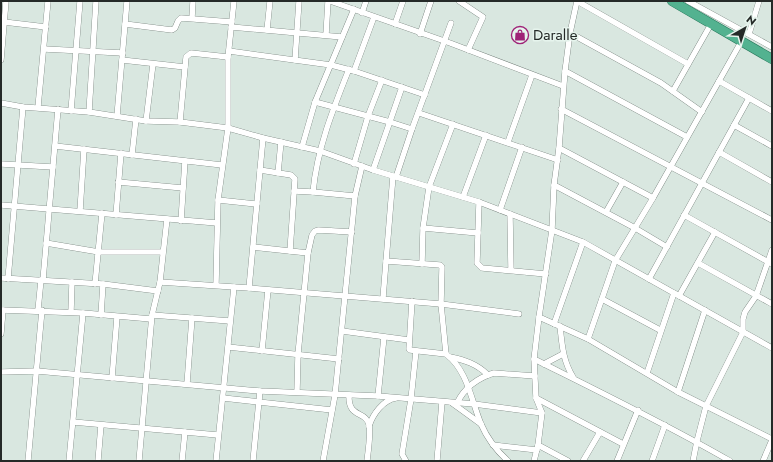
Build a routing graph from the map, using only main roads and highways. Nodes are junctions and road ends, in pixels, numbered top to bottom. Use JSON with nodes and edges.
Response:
{"nodes":[{"id":1,"x":672,"y":1,"type":"edge"},
{"id":2,"x":772,"y":59,"type":"edge"}],
"edges":[{"from":1,"to":2,"type":"highway"}]}
